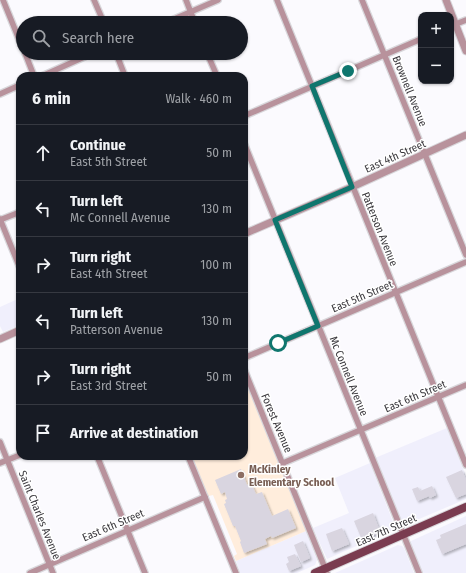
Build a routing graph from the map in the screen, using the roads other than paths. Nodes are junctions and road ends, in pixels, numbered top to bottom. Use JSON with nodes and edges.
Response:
{"nodes":[{"id":1,"x":3,"y":0,"type":"edge"},
{"id":2,"x":94,"y":0,"type":"edge"},
{"id":3,"x":186,"y":0,"type":"edge"},
{"id":4,"x":218,"y":0,"type":"edge"},
{"id":5,"x":277,"y":0,"type":"edge"},
{"id":6,"x":362,"y":0,"type":"edge"},
{"id":7,"x":446,"y":0,"type":"edge"},
{"id":8,"x":190,"y":12,"type":"junction"},
{"id":9,"x":449,"y":12,"type":"edge"},
{"id":10,"x":101,"y":16,"type":"edge"},
{"id":11,"x":181,"y":16,"type":"edge"},
{"id":12,"x":192,"y":16,"type":"edge"},
{"id":13,"x":466,"y":20,"type":"edge"},
{"id":14,"x":454,"y":25,"type":"edge"},
{"id":15,"x":454,"y":27,"type":"edge"},
{"id":16,"x":16,"y":32,"type":"edge"},
{"id":17,"x":418,"y":40,"type":"edge"},
{"id":18,"x":466,"y":51,"type":"edge"},
{"id":19,"x":384,"y":55,"type":"junction"},
{"id":20,"x":28,"y":60,"type":"edge"},
{"id":21,"x":77,"y":60,"type":"edge"},
{"id":22,"x":119,"y":60,"type":"edge"},
{"id":23,"x":210,"y":60,"type":"edge"},
{"id":24,"x":32,"y":72,"type":"edge"},
{"id":25,"x":51,"y":72,"type":"edge"},
{"id":26,"x":123,"y":72,"type":"edge"},
{"id":27,"x":215,"y":72,"type":"edge"},
{"id":28,"x":312,"y":86,"type":"junction"},
{"id":29,"x":16,"y":88,"type":"edge"},
{"id":30,"x":0,"y":94,"type":"edge"},
{"id":31,"x":248,"y":114,"type":"edge"},
{"id":32,"x":466,"y":135,"type":"edge"},
{"id":33,"x":248,"y":153,"type":"edge"},
{"id":34,"x":424,"y":154,"type":"junction"},
{"id":35,"x":352,"y":187,"type":"junction"},
{"id":36,"x":16,"y":214,"type":"edge"},
{"id":37,"x":0,"y":220,"type":"edge"},
{"id":38,"x":275,"y":220,"type":"junction"},
{"id":39,"x":248,"y":232,"type":"edge"},
{"id":40,"x":466,"y":255,"type":"edge"},
{"id":41,"x":16,"y":258,"type":"edge"},
{"id":42,"x":466,"y":262,"type":"edge"},
{"id":43,"x":395,"y":293,"type":"junction"},
{"id":44,"x":318,"y":326,"type":"junction"},
{"id":45,"x":16,"y":332,"type":"edge"},
{"id":46,"x":0,"y":339,"type":"edge"},
{"id":47,"x":248,"y":356,"type":"edge"},
{"id":48,"x":248,"y":379,"type":"edge"},
{"id":49,"x":466,"y":385,"type":"edge"},
{"id":50,"x":438,"y":397,"type":"junction"},
{"id":51,"x":361,"y":430,"type":"junction"},
{"id":52,"x":0,"y":442,"type":"edge"},
{"id":53,"x":16,"y":456,"type":"edge"},
{"id":54,"x":7,"y":460,"type":"junction"},
{"id":55,"x":99,"y":460,"type":"edge"},
{"id":56,"x":190,"y":460,"type":"edge"},
{"id":57,"x":0,"y":463,"type":"edge"},
{"id":58,"x":283,"y":464,"type":"junction"},
{"id":59,"x":466,"y":466,"type":"edge"},
{"id":60,"x":205,"y":497,"type":"junction"},
{"id":61,"x":466,"y":507,"type":"edge"},
{"id":62,"x":127,"y":530,"type":"junction"},
{"id":63,"x":403,"y":534,"type":"junction"},
{"id":64,"x":49,"y":565,"type":"junction"},
{"id":65,"x":326,"y":571,"type":"edge"},
{"id":66,"x":30,"y":573,"type":"edge"},
{"id":67,"x":52,"y":573,"type":"edge"},
{"id":68,"x":145,"y":573,"type":"edge"},
{"id":69,"x":236,"y":573,"type":"edge"},
{"id":70,"x":315,"y":573,"type":"edge"},
{"id":71,"x":419,"y":573,"type":"edge"}],
"edges":[{"from":1,"to":16,"type":"street"},
{"from":2,"to":10,"type":"street"},
{"from":3,"to":8,"type":"street"},
{"from":4,"to":8,"type":"street"},
{"from":5,"to":28,"type":"street","name":"Patterson Avenue"},
{"from":6,"to":19,"type":"street","name":"Brownell Avenue"},
{"from":7,"to":9,"type":"street"},
{"from":8,"to":11,"type":"street"},
{"from":8,"to":12,"type":"street"},
{"from":13,"to":14,"type":"street"},
{"from":15,"to":18,"type":"street"},
{"from":17,"to":19,"type":"street"},
{"from":19,"to":28,"type":"street"},
{"from":19,"to":34,"type":"street","name":"Brownell Avenue"},
{"from":20,"to":24,"type":"street"},
{"from":21,"to":25,"type":"street"},
{"from":22,"to":26,"type":"street"},
{"from":23,"to":27,"type":"street"},
{"from":28,"to":31,"type":"street"},
{"from":28,"to":35,"type":"street","name":"Patterson Avenue"},
{"from":29,"to":30,"type":"street"},
{"from":32,"to":34,"type":"street","name":"East 4th Street"},
{"from":33,"to":38,"type":"street","name":"Mc Connell Avenue"},
{"from":34,"to":35,"type":"street","name":"East 4th Street"},
{"from":34,"to":40,"type":"street","name":"Brownell Avenue"},
{"from":35,"to":38,"type":"street","name":"East 4th Street"},
{"from":35,"to":43,"type":"street","name":"Patterson Avenue"},
{"from":36,"to":37,"type":"street"},
{"from":37,"to":41,"type":"street"},
{"from":38,"to":39,"type":"street","name":"East 4th Street"},
{"from":38,"to":44,"type":"street","name":"Mc Connell Avenue"},
{"from":42,"to":43,"type":"street","name":"East 5th Street"},
{"from":43,"to":44,"type":"street","name":"East 5th Street"},
{"from":43,"to":50,"type":"street","name":"Patterson Avenue"},
{"from":44,"to":47,"type":"street","name":"East 5th Street"},
{"from":44,"to":51,"type":"street","name":"Mc Connell Avenue"},
{"from":45,"to":46,"type":"street"},
{"from":48,"to":58,"type":"street","name":"Forest Avenue"},
{"from":49,"to":50,"type":"street","name":"East 6th Street"},
{"from":50,"to":51,"type":"street","name":"East 6th Street"},
{"from":50,"to":59,"type":"street","name":"Patterson Avenue"},
{"from":51,"to":58,"type":"street","name":"East 6th Street"},
{"from":51,"to":63,"type":"street","name":"Mc Connell Avenue"},
{"from":52,"to":54,"type":"street","name":"Saint Charles Avenue"},
{"from":53,"to":54,"type":"street"},
{"from":54,"to":57,"type":"street"},
{"from":54,"to":64,"type":"street","name":"Saint Charles Avenue"},
{"from":55,"to":62,"type":"street"},
{"from":56,"to":60,"type":"street"},
{"from":58,"to":65,"type":"street","name":"Forest Avenue"},
{"from":60,"to":62,"type":"street","name":"East 6th Street"},
{"from":60,"to":69,"type":"street"},
{"from":61,"to":63,"type":"main road","name":"East 7th Street"},
{"from":62,"to":64,"type":"street","name":"East 6th Street"},
{"from":62,"to":68,"type":"street"},
{"from":63,"to":65,"type":"main road","name":"East 7th Street"},
{"from":63,"to":71,"type":"street","name":"Mc Connell Avenue"},
{"from":64,"to":66,"type":"street","name":"East 6th Street"},
{"from":64,"to":67,"type":"street","name":"Saint Charles Avenue"},
{"from":65,"to":70,"type":"main road","name":"East 7th Street"}]}
